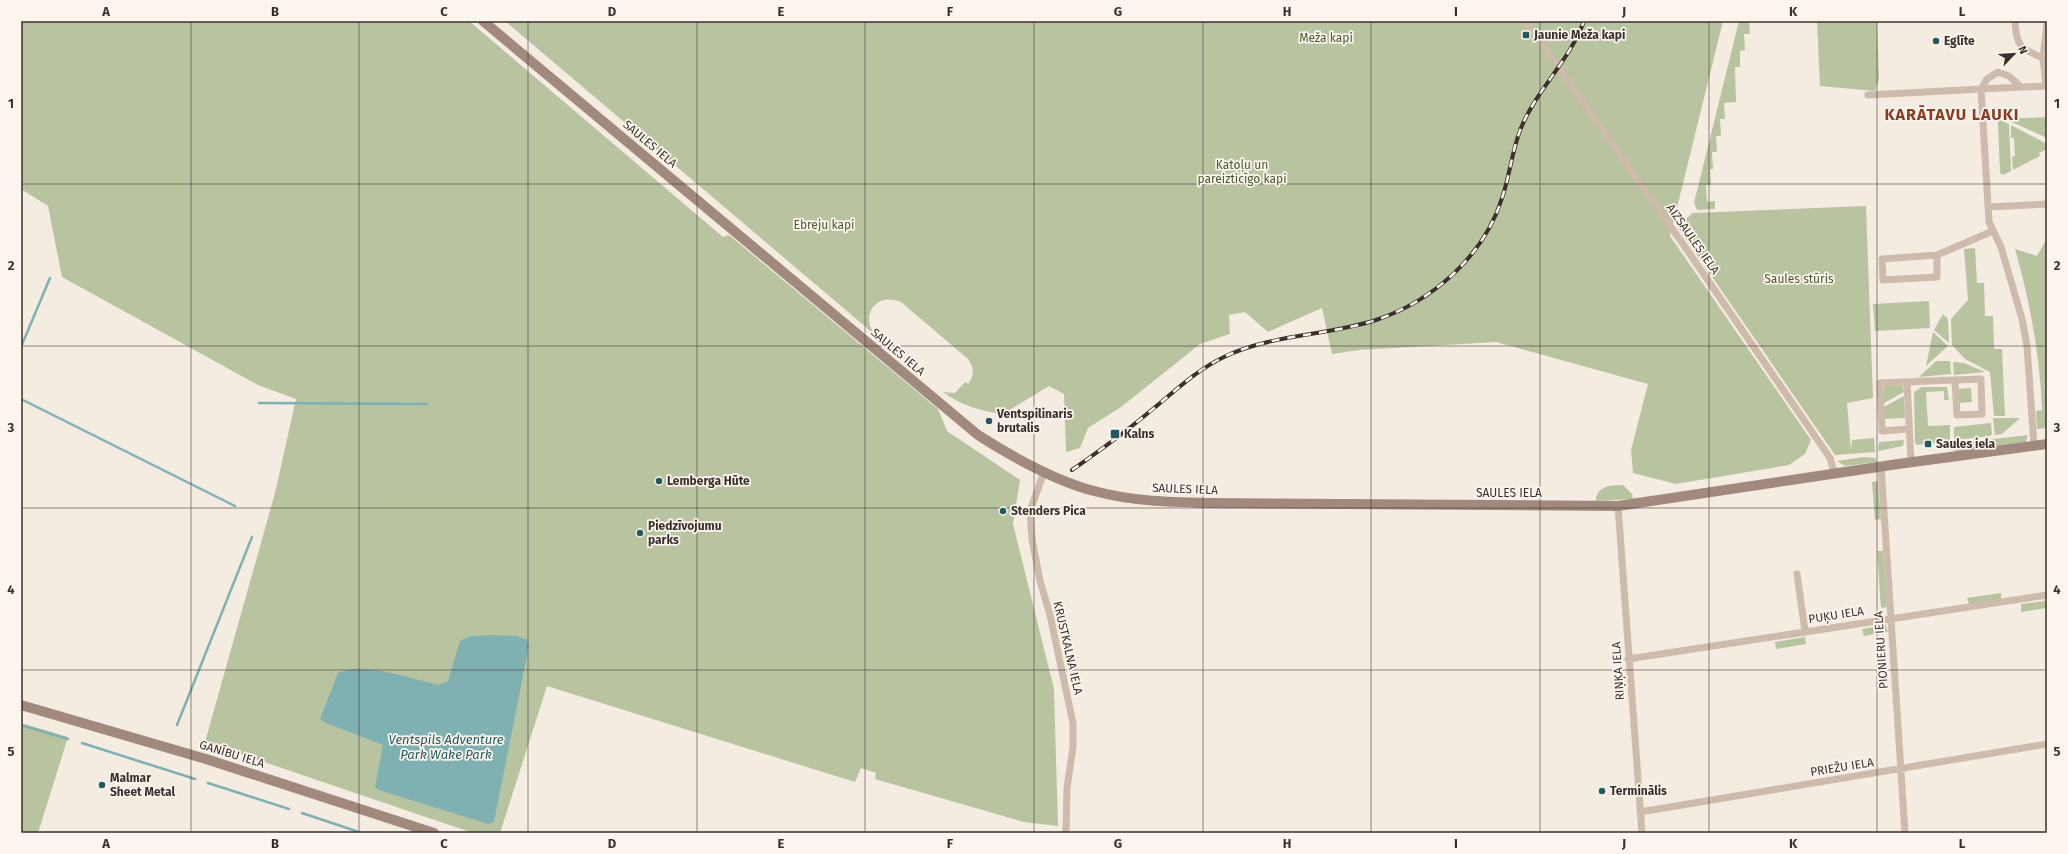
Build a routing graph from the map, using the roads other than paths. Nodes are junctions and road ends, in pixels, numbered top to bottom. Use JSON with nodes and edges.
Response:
{"nodes":[{"id":1,"x":483,"y":21,"type":"edge"},
{"id":2,"x":1526,"y":21,"type":"edge"},
{"id":3,"x":2015,"y":21,"type":"edge"},
{"id":4,"x":2047,"y":23,"type":"edge"},
{"id":5,"x":2043,"y":58,"type":"junction"},
{"id":6,"x":2046,"y":86,"type":"edge"},
{"id":7,"x":2021,"y":87,"type":"junction"},
{"id":8,"x":1981,"y":89,"type":"junction"},
{"id":9,"x":1868,"y":95,"type":"dead end"},
{"id":10,"x":2047,"y":204,"type":"edge"},
{"id":11,"x":1988,"y":207,"type":"junction"},
{"id":12,"x":1993,"y":231,"type":"junction"},
{"id":13,"x":1937,"y":255,"type":"junction"},
{"id":14,"x":1955,"y":380,"type":"junction"},
{"id":15,"x":1907,"y":382,"type":"junction"},
{"id":16,"x":1908,"y":429,"type":"junction"},
{"id":17,"x":2047,"y":444,"type":"edge"},
{"id":18,"x":2034,"y":446,"type":"junction"},
{"id":19,"x":1911,"y":462,"type":"junction"},
{"id":20,"x":1881,"y":466,"type":"junction"},
{"id":21,"x":1044,"y":472,"type":"junction"},
{"id":22,"x":1834,"y":473,"type":"junction"},
{"id":23,"x":1618,"y":506,"type":"junction"},
{"id":24,"x":1798,"y":574,"type":"dead end"},
{"id":25,"x":2047,"y":595,"type":"edge"},
{"id":26,"x":1890,"y":618,"type":"junction"},
{"id":27,"x":1805,"y":631,"type":"junction"},
{"id":28,"x":1628,"y":659,"type":"junction"},
{"id":29,"x":21,"y":705,"type":"edge"},
{"id":30,"x":2047,"y":744,"type":"edge"},
{"id":31,"x":1900,"y":769,"type":"junction"},
{"id":32,"x":1640,"y":812,"type":"junction"},
{"id":33,"x":434,"y":833,"type":"edge"},
{"id":34,"x":1066,"y":833,"type":"edge"},
{"id":35,"x":1642,"y":833,"type":"edge"},
{"id":36,"x":1905,"y":833,"type":"edge"}],
"edges":[{"from":1,"to":21,"type":"street","name":"SAULES IELA"},
{"from":2,"to":22,"type":"street","name":"AIZSAULES IELA"},
{"from":3,"to":5,"type":"street"},
{"from":4,"to":5,"type":"street"},
{"from":5,"to":6,"type":"street"},
{"from":6,"to":7,"type":"street"},
{"from":7,"to":8,"type":"street"},
{"from":7,"to":8,"type":"street"},
{"from":8,"to":9,"type":"street"},
{"from":8,"to":11,"type":"street"},
{"from":10,"to":11,"type":"street"},
{"from":11,"to":12,"type":"street"},
{"from":12,"to":13,"type":"street"},
{"from":12,"to":18,"type":"street"},
{"from":13,"to":13,"type":"street"},
{"from":14,"to":14,"type":"street"},
{"from":14,"to":15,"type":"street"},
{"from":15,"to":16,"type":"street"},
{"from":15,"to":16,"type":"street"},
{"from":16,"to":19,"type":"street"},
{"from":17,"to":18,"type":"street","name":"SAULES IELA"},
{"from":18,"to":19,"type":"street","name":"SAULES IELA"},
{"from":19,"to":20,"type":"street","name":"SAULES IELA"},
{"from":20,"to":22,"type":"street","name":"SAULES IELA"},
{"from":20,"to":26,"type":"street","name":"PIONIERU IELA"},
{"from":21,"to":23,"type":"street","name":"SAULES IELA"},
{"from":21,"to":34,"type":"street","name":"KRUSTKALNA IELA"},
{"from":22,"to":23,"type":"street","name":"SAULES IELA"},
{"from":23,"to":28,"type":"street","name":"RIŅĶA IELA"},
{"from":24,"to":27,"type":"street"},
{"from":25,"to":26,"type":"street","name":"PUĶU IELA"},
{"from":26,"to":27,"type":"street","name":"PUĶU IELA"},
{"from":26,"to":31,"type":"street","name":"PIONIERU IELA"},
{"from":27,"to":28,"type":"street","name":"PUĶU IELA"},
{"from":28,"to":32,"type":"street","name":"RIŅĶA IELA"},
{"from":29,"to":33,"type":"street","name":"GANĪBU IELA"},
{"from":30,"to":31,"type":"street","name":"PRIEŽU IELA"},
{"from":31,"to":32,"type":"street","name":"PRIEŽU IELA"},
{"from":31,"to":36,"type":"street","name":"PIONIERU IELA"},
{"from":32,"to":35,"type":"street","name":"RIŅĶA IELA"}]}
